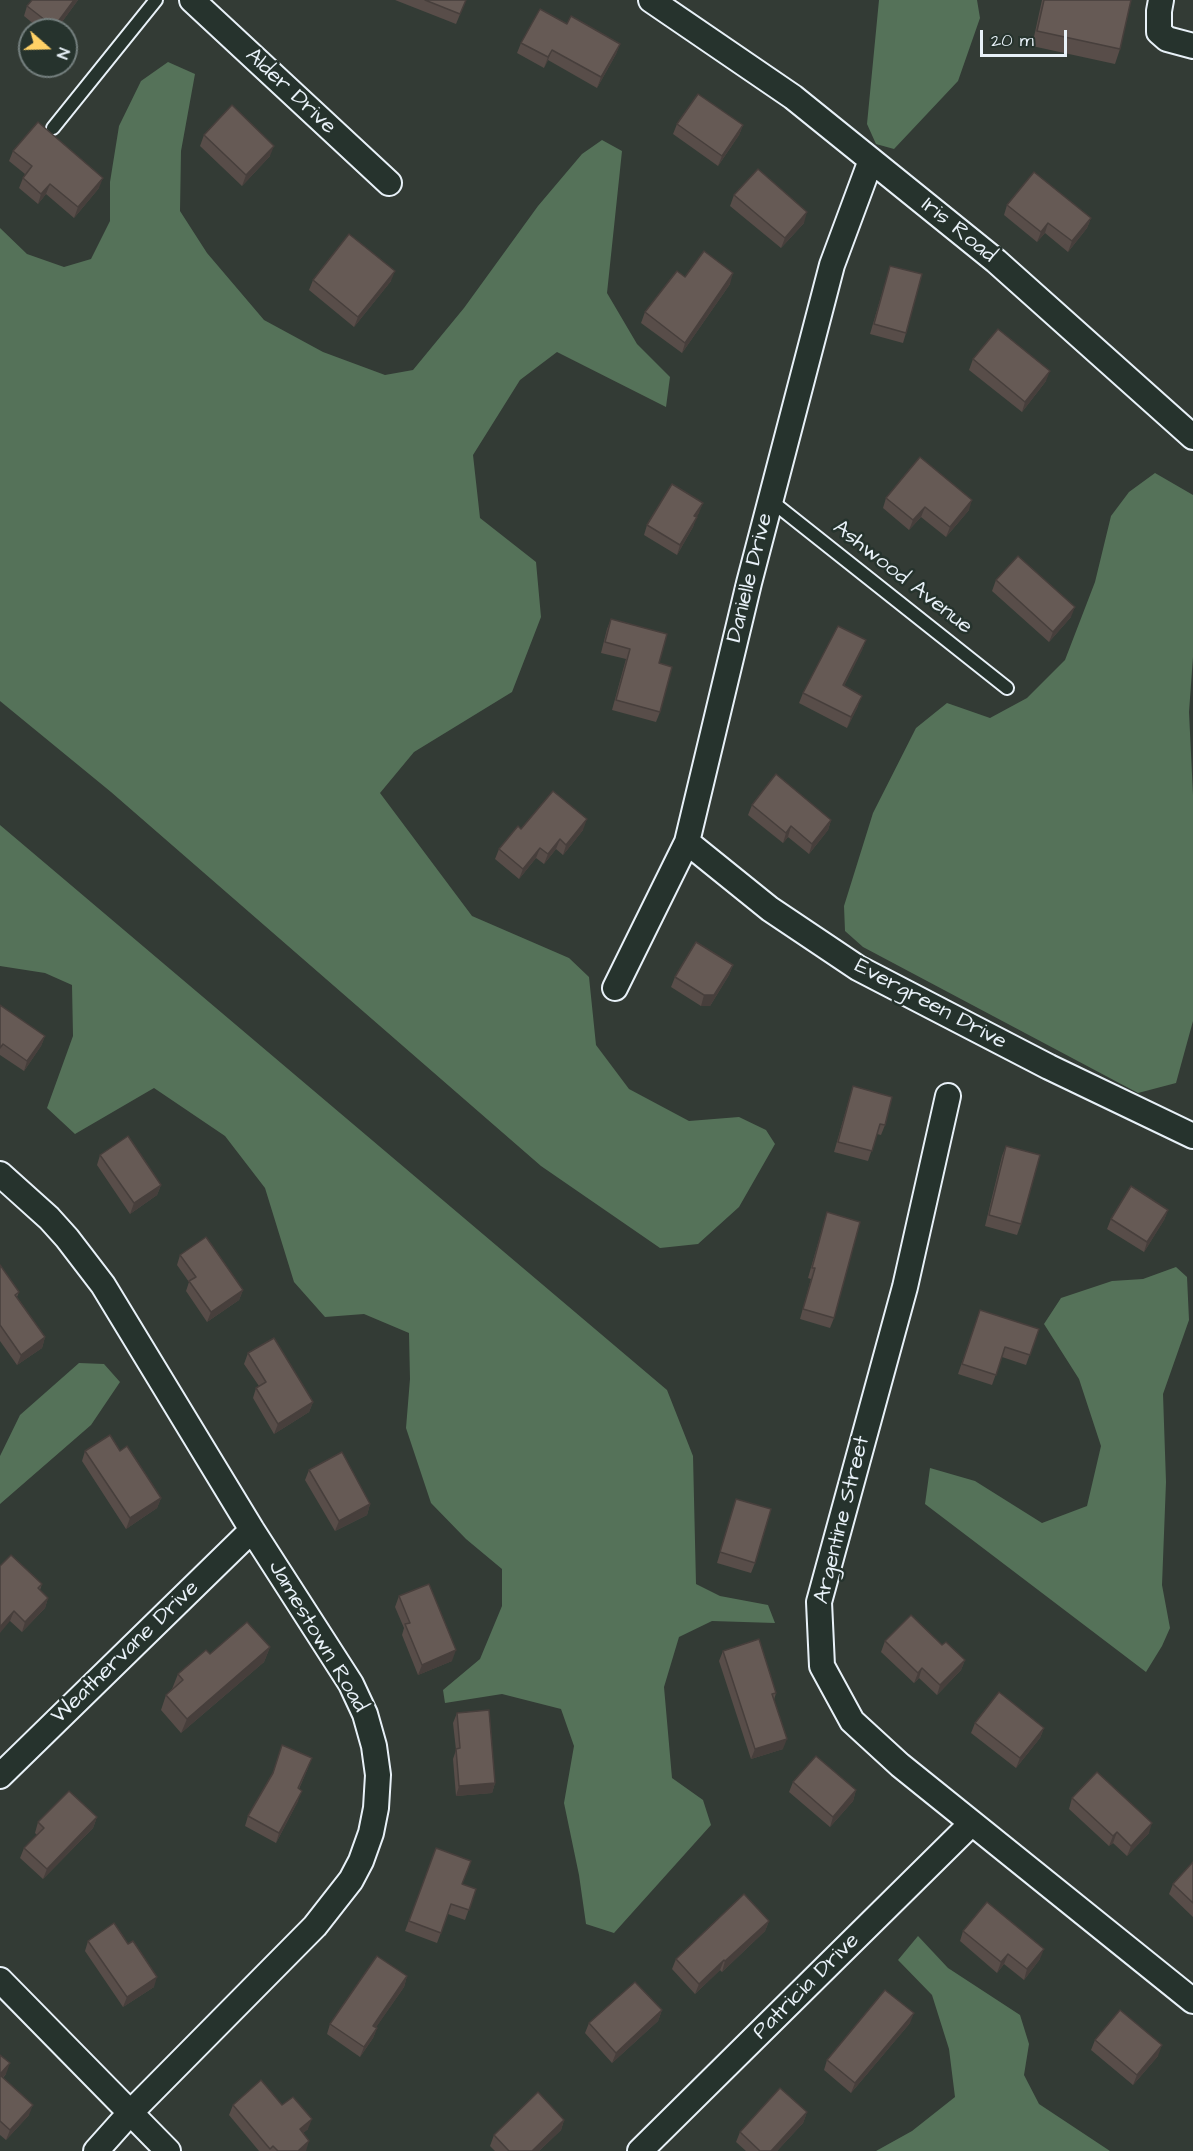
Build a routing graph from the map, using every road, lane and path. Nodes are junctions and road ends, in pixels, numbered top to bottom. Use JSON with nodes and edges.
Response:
{"nodes":[{"id":1,"x":156,"y":0,"type":"edge"},
{"id":2,"x":192,"y":0,"type":"edge"},
{"id":3,"x":651,"y":0,"type":"edge"},
{"id":4,"x":1161,"y":0,"type":"edge"},
{"id":5,"x":1193,"y":46,"type":"edge"},
{"id":6,"x":53,"y":128,"type":"dead end"},
{"id":7,"x":871,"y":160,"type":"junction"},
{"id":8,"x":389,"y":183,"type":"dead end"},
{"id":9,"x":1193,"y":437,"type":"edge"},
{"id":10,"x":770,"y":500,"type":"junction"},
{"id":11,"x":1007,"y":688,"type":"dead end"},
{"id":12,"x":687,"y":842,"type":"junction"},
{"id":13,"x":615,"y":988,"type":"dead end"},
{"id":14,"x":948,"y":1096,"type":"dead end"},
{"id":15,"x":1193,"y":1136,"type":"edge"},
{"id":16,"x":0,"y":1174,"type":"edge"},
{"id":17,"x":252,"y":1530,"type":"junction"},
{"id":18,"x":0,"y":1776,"type":"edge"},
{"id":19,"x":972,"y":1823,"type":"junction"},
{"id":20,"x":0,"y":1980,"type":"edge"},
{"id":21,"x":1193,"y":2001,"type":"edge"},
{"id":22,"x":130,"y":2113,"type":"junction"},
{"id":23,"x":96,"y":2151,"type":"edge"},
{"id":24,"x":168,"y":2151,"type":"edge"},
{"id":25,"x":640,"y":2151,"type":"edge"}],
"edges":[{"from":1,"to":6,"type":"lane"},
{"from":2,"to":8,"type":"street","name":"Alder Drive"},
{"from":3,"to":7,"type":"street","name":"Iris Road"},
{"from":4,"to":5,"type":"street"},
{"from":7,"to":9,"type":"street","name":"Iris Road"},
{"from":7,"to":10,"type":"street","name":"Danielle Drive"},
{"from":10,"to":11,"type":"lane","name":"Ashwood Avenue"},
{"from":10,"to":12,"type":"street","name":"Danielle Drive"},
{"from":12,"to":13,"type":"street","name":"Danielle Drive"},
{"from":12,"to":15,"type":"street","name":"Evergreen Drive"},
{"from":14,"to":19,"type":"street","name":"Argentine Street"},
{"from":16,"to":17,"type":"street","name":"Jamestown Road"},
{"from":17,"to":18,"type":"street","name":"Weathervane Drive"},
{"from":17,"to":22,"type":"street","name":"Jamestown Road"},
{"from":19,"to":21,"type":"street","name":"Argentine Street"},
{"from":19,"to":25,"type":"street","name":"Patricia Drive"},
{"from":20,"to":22,"type":"street"},
{"from":22,"to":23,"type":"street","name":"Jamestown Road"},
{"from":22,"to":24,"type":"street"}]}
